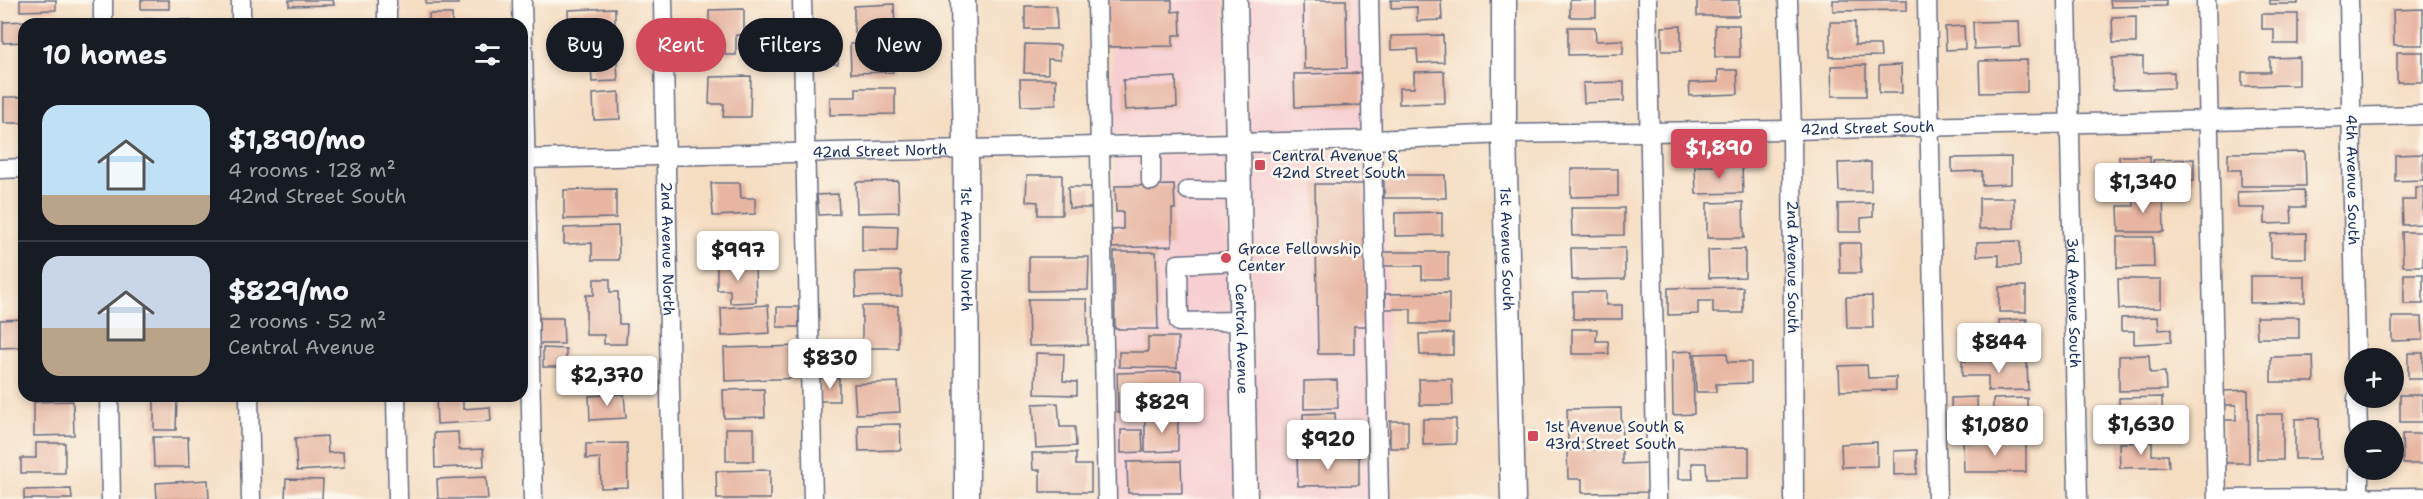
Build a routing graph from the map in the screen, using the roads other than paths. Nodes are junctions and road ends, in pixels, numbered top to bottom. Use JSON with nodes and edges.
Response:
{"nodes":[{"id":1,"x":103,"y":0,"type":"edge"},
{"id":2,"x":241,"y":0,"type":"edge"},
{"id":3,"x":387,"y":0,"type":"edge"},
{"id":4,"x":522,"y":0,"type":"edge"},
{"id":5,"x":663,"y":0,"type":"edge"},
{"id":6,"x":802,"y":0,"type":"edge"},
{"id":7,"x":963,"y":0,"type":"edge"},
{"id":8,"x":1097,"y":0,"type":"edge"},
{"id":9,"x":1235,"y":0,"type":"edge"},
{"id":10,"x":1369,"y":0,"type":"edge"},
{"id":11,"x":1504,"y":0,"type":"edge"},
{"id":12,"x":1647,"y":0,"type":"edge"},
{"id":13,"x":1788,"y":0,"type":"edge"},
{"id":14,"x":1927,"y":0,"type":"edge"},
{"id":15,"x":2067,"y":0,"type":"edge"},
{"id":16,"x":2206,"y":0,"type":"edge"},
{"id":17,"x":2349,"y":0,"type":"edge"},
{"id":18,"x":103,"y":18,"type":"edge"},
{"id":19,"x":241,"y":18,"type":"edge"},
{"id":20,"x":387,"y":18,"type":"edge"},
{"id":21,"x":522,"y":18,"type":"edge"},
{"id":22,"x":2423,"y":115,"type":"edge"},
{"id":23,"x":2352,"y":117,"type":"junction"},
{"id":24,"x":2209,"y":121,"type":"junction"},
{"id":25,"x":2069,"y":124,"type":"junction"},
{"id":26,"x":1929,"y":127,"type":"junction"},
{"id":27,"x":1792,"y":130,"type":"junction"},
{"id":28,"x":1649,"y":132,"type":"junction"},
{"id":29,"x":1504,"y":134,"type":"junction"},
{"id":30,"x":1373,"y":140,"type":"junction"},
{"id":31,"x":1239,"y":142,"type":"junction"},
{"id":32,"x":1151,"y":145,"type":"junction"},
{"id":33,"x":1100,"y":146,"type":"junction"},
{"id":34,"x":966,"y":148,"type":"junction"},
{"id":35,"x":805,"y":153,"type":"junction"},
{"id":36,"x":664,"y":156,"type":"junction"},
{"id":37,"x":528,"y":159,"type":"edge"},
{"id":38,"x":18,"y":168,"type":"edge"},
{"id":39,"x":0,"y":169,"type":"edge"},
{"id":40,"x":1151,"y":181,"type":"dead end"},
{"id":41,"x":1188,"y":190,"type":"dead end"},
{"id":42,"x":1239,"y":191,"type":"junction"},
{"id":43,"x":1239,"y":261,"type":"junction"},
{"id":44,"x":528,"y":310,"type":"edge"},
{"id":45,"x":1241,"y":321,"type":"junction"},
{"id":46,"x":2356,"y":348,"type":"edge"},
{"id":47,"x":109,"y":402,"type":"edge"},
{"id":48,"x":249,"y":402,"type":"edge"},
{"id":49,"x":396,"y":402,"type":"edge"},
{"id":50,"x":2358,"y":480,"type":"edge"},
{"id":51,"x":2423,"y":497,"type":"edge"},
{"id":52,"x":2359,"y":498,"type":"edge"},
{"id":53,"x":111,"y":499,"type":"edge"},
{"id":54,"x":251,"y":499,"type":"edge"},
{"id":55,"x":398,"y":499,"type":"edge"},
{"id":56,"x":533,"y":499,"type":"edge"},
{"id":57,"x":672,"y":499,"type":"edge"},
{"id":58,"x":813,"y":499,"type":"edge"},
{"id":59,"x":967,"y":499,"type":"edge"},
{"id":60,"x":1107,"y":499,"type":"edge"},
{"id":61,"x":1245,"y":499,"type":"edge"},
{"id":62,"x":1379,"y":499,"type":"edge"},
{"id":63,"x":1513,"y":499,"type":"edge"},
{"id":64,"x":1657,"y":499,"type":"edge"},
{"id":65,"x":1794,"y":499,"type":"edge"},
{"id":66,"x":1937,"y":499,"type":"edge"},
{"id":67,"x":2078,"y":499,"type":"edge"},
{"id":68,"x":2217,"y":499,"type":"edge"},
{"id":69,"x":2229,"y":499,"type":"edge"}],
"edges":[{"from":1,"to":18,"type":"street"},
{"from":2,"to":19,"type":"street"},
{"from":3,"to":20,"type":"street"},
{"from":4,"to":21,"type":"street"},
{"from":5,"to":36,"type":"street","name":"2nd Avenue North"},
{"from":6,"to":35,"type":"street"},
{"from":7,"to":34,"type":"main road","name":"1st Avenue North"},
{"from":8,"to":33,"type":"street"},
{"from":9,"to":31,"type":"main road","name":"Central Avenue"},
{"from":10,"to":30,"type":"street"},
{"from":11,"to":29,"type":"main road","name":"1st Avenue South"},
{"from":12,"to":28,"type":"street"},
{"from":13,"to":27,"type":"street","name":"2nd Avenue South"},
{"from":14,"to":26,"type":"street"},
{"from":15,"to":25,"type":"street","name":"3rd Avenue South"},
{"from":16,"to":24,"type":"street"},
{"from":17,"to":23,"type":"street","name":"4th Avenue South"},
{"from":22,"to":23,"type":"street","name":"42nd Street South"},
{"from":23,"to":24,"type":"street","name":"42nd Street South"},
{"from":23,"to":46,"type":"street","name":"4th Avenue South"},
{"from":24,"to":25,"type":"street","name":"42nd Street South"},
{"from":24,"to":68,"type":"street"},
{"from":25,"to":26,"type":"street","name":"42nd Street South"},
{"from":25,"to":67,"type":"street","name":"3rd Avenue South"},
{"from":26,"to":27,"type":"street","name":"42nd Street South"},
{"from":26,"to":66,"type":"street"},
{"from":27,"to":28,"type":"street","name":"42nd Street South"},
{"from":27,"to":65,"type":"street","name":"2nd Avenue South"},
{"from":28,"to":29,"type":"street","name":"42nd Street South"},
{"from":28,"to":64,"type":"street"},
{"from":29,"to":30,"type":"street","name":"42nd Street South"},
{"from":29,"to":63,"type":"main road","name":"1st Avenue South"},
{"from":30,"to":31,"type":"street","name":"42nd Street South"},
{"from":30,"to":62,"type":"street"},
{"from":31,"to":32,"type":"street","name":"42nd Street North"},
{"from":31,"to":42,"type":"main road","name":"Central Avenue"},
{"from":32,"to":33,"type":"street","name":"42nd Street North"},
{"from":32,"to":40,"type":"street"},
{"from":33,"to":34,"type":"street","name":"42nd Street North"},
{"from":33,"to":60,"type":"street"},
{"from":34,"to":35,"type":"street","name":"42nd Street North"},
{"from":34,"to":59,"type":"main road","name":"1st Avenue North"},
{"from":35,"to":36,"type":"street","name":"42nd Street North"},
{"from":35,"to":58,"type":"street"},
{"from":36,"to":37,"type":"street","name":"42nd Street North"},
{"from":36,"to":57,"type":"street","name":"2nd Avenue North"},
{"from":38,"to":39,"type":"street"},
{"from":41,"to":42,"type":"street"},
{"from":42,"to":43,"type":"main road","name":"Central Avenue"},
{"from":43,"to":45,"type":"main road","name":"Central Avenue"},
{"from":43,"to":45,"type":"street"},
{"from":44,"to":56,"type":"street"},
{"from":45,"to":61,"type":"main road","name":"Central Avenue"},
{"from":47,"to":53,"type":"street"},
{"from":48,"to":54,"type":"street"},
{"from":49,"to":55,"type":"street"},
{"from":50,"to":52,"type":"street"},
{"from":51,"to":52,"type":"street"},
{"from":52,"to":69,"type":"street"}]}
